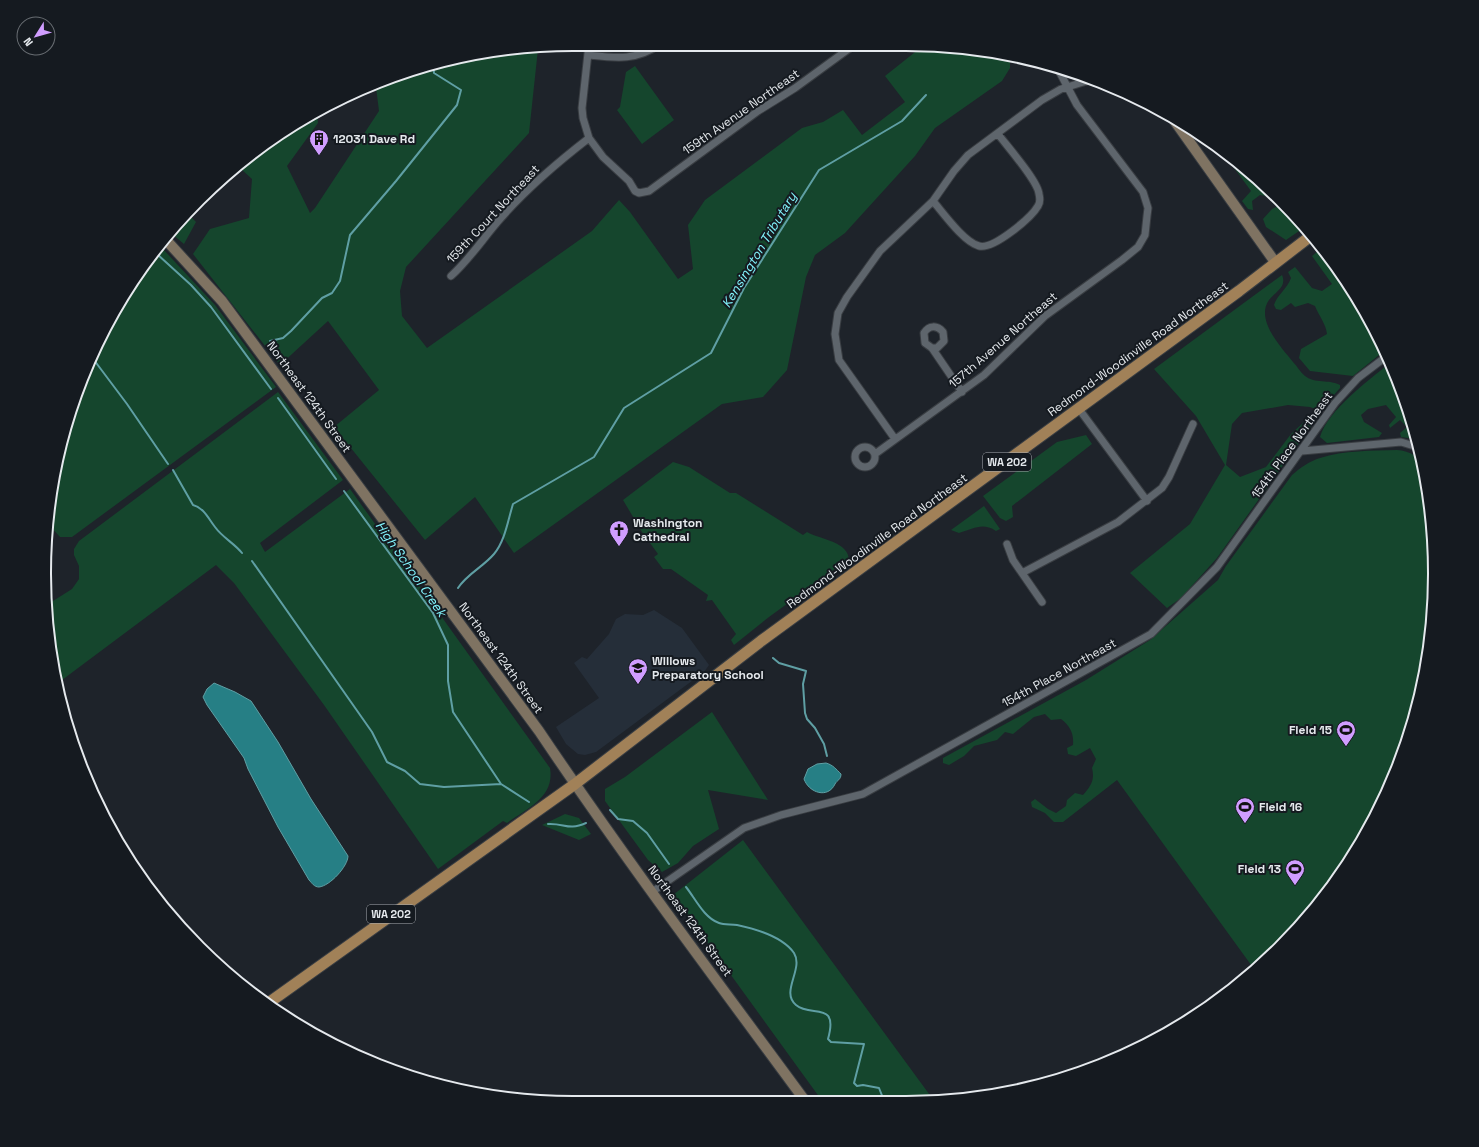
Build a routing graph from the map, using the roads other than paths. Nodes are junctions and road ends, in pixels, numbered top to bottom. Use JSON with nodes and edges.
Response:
{"nodes":[{"id":1,"x":588,"y":51,"type":"edge"},
{"id":2,"x":650,"y":51,"type":"edge"},
{"id":3,"x":846,"y":51,"type":"edge"},
{"id":4,"x":588,"y":55,"type":"junction"},
{"id":5,"x":1061,"y":75,"type":"edge"},
{"id":6,"x":1082,"y":82,"type":"edge"},
{"id":7,"x":1067,"y":87,"type":"junction"},
{"id":8,"x":1181,"y":130,"type":"edge"},
{"id":9,"x":998,"y":134,"type":"junction"},
{"id":10,"x":590,"y":138,"type":"junction"},
{"id":11,"x":933,"y":202,"type":"junction"},
{"id":12,"x":1307,"y":239,"type":"edge"},
{"id":13,"x":169,"y":243,"type":"edge"},
{"id":14,"x":1276,"y":262,"type":"junction"},
{"id":15,"x":451,"y":276,"type":"dead end"},
{"id":16,"x":932,"y":348,"type":"dead end"},
{"id":17,"x":1382,"y":360,"type":"edge"},
{"id":18,"x":962,"y":392,"type":"junction"},
{"id":19,"x":1079,"y":409,"type":"junction"},
{"id":20,"x":1193,"y":424,"type":"dead end"},
{"id":21,"x":895,"y":439,"type":"junction"},
{"id":22,"x":1412,"y":447,"type":"edge"},
{"id":23,"x":1302,"y":450,"type":"junction"},
{"id":24,"x":875,"y":454,"type":"dead end"},
{"id":25,"x":1147,"y":501,"type":"junction"},
{"id":26,"x":1007,"y":544,"type":"dead end"},
{"id":27,"x":1022,"y":573,"type":"junction"},
{"id":28,"x":1042,"y":602,"type":"dead end"},
{"id":29,"x":575,"y":784,"type":"junction"},
{"id":30,"x":652,"y":892,"type":"junction"},
{"id":31,"x":272,"y":1000,"type":"edge"},
{"id":32,"x":802,"y":1096,"type":"edge"}],
"edges":[{"from":1,"to":4,"type":"street"},
{"from":2,"to":4,"type":"street"},
{"from":3,"to":10,"type":"street","name":"159th Avenue Northeast"},
{"from":4,"to":10,"type":"street"},
{"from":5,"to":7,"type":"street","name":"157th Avenue Northeast"},
{"from":6,"to":7,"type":"street"},
{"from":7,"to":9,"type":"street"},
{"from":7,"to":18,"type":"street","name":"157th Avenue Northeast"},
{"from":8,"to":14,"type":"street"},
{"from":9,"to":11,"type":"street"},
{"from":9,"to":11,"type":"street"},
{"from":10,"to":15,"type":"street","name":"159th Court Northeast"},
{"from":11,"to":21,"type":"street"},
{"from":12,"to":14,"type":"main road","name":"Redmond-Woodinville Road Northeast","number":"WA 202"},
{"from":13,"to":29,"type":"street","name":"Northeast 124th Street"},
{"from":14,"to":19,"type":"main road","name":"Redmond-Woodinville Road Northeast","number":"WA 202"},
{"from":16,"to":18,"type":"street"},
{"from":17,"to":23,"type":"street","name":"154th Place Northeast"},
{"from":18,"to":21,"type":"street","name":"157th Avenue Northeast"},
{"from":19,"to":25,"type":"street"},
{"from":19,"to":29,"type":"main road","name":"Redmond-Woodinville Road Northeast","number":"WA 202"},
{"from":20,"to":25,"type":"street"},
{"from":21,"to":24,"type":"street","name":"157th Avenue Northeast"},
{"from":22,"to":23,"type":"street"},
{"from":23,"to":30,"type":"street","name":"154th Place Northeast"},
{"from":25,"to":27,"type":"street"},
{"from":26,"to":27,"type":"street"},
{"from":27,"to":28,"type":"street"},
{"from":29,"to":30,"type":"street","name":"Northeast 124th Street"},
{"from":29,"to":31,"type":"main road","number":"WA 202"},
{"from":30,"to":32,"type":"street","name":"Northeast 124th Street"}]}
